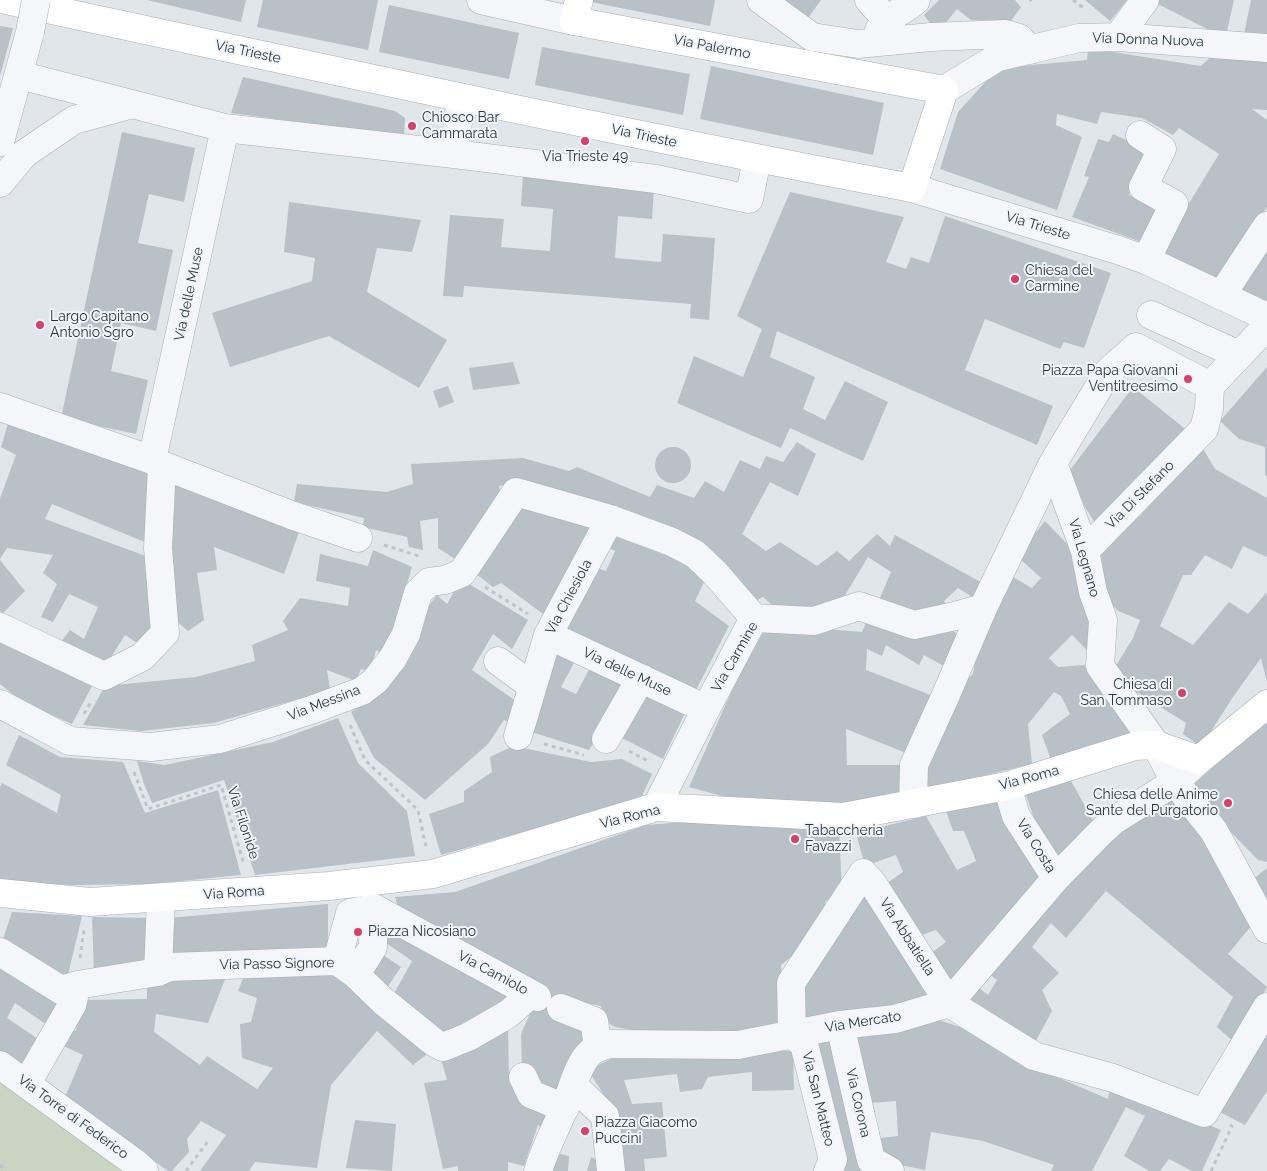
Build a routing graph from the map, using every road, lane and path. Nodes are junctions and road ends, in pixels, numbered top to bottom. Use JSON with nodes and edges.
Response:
{"nodes":[{"id":1,"x":6,"y":0,"type":"edge"},
{"id":2,"x":36,"y":0,"type":"edge"},
{"id":3,"x":481,"y":0,"type":"edge"},
{"id":4,"x":761,"y":0,"type":"edge"},
{"id":5,"x":869,"y":0,"type":"edge"},
{"id":6,"x":916,"y":0,"type":"edge"},
{"id":7,"x":1145,"y":0,"type":"edge"},
{"id":8,"x":576,"y":10,"type":"edge"},
{"id":9,"x":881,"y":31,"type":"junction"},
{"id":10,"x":1118,"y":37,"type":"junction"},
{"id":11,"x":1267,"y":48,"type":"edge"},
{"id":12,"x":1030,"y":50,"type":"junction"},
{"id":13,"x":19,"y":75,"type":"junction"},
{"id":14,"x":944,"y":90,"type":"junction"},
{"id":15,"x":461,"y":98,"type":"junction"},
{"id":16,"x":128,"y":104,"type":"junction"},
{"id":17,"x":225,"y":128,"type":"junction"},
{"id":18,"x":1140,"y":135,"type":"dead end"},
{"id":19,"x":0,"y":142,"type":"edge"},
{"id":20,"x":454,"y":154,"type":"junction"},
{"id":21,"x":757,"y":159,"type":"junction"},
{"id":22,"x":0,"y":183,"type":"edge"},
{"id":23,"x":912,"y":188,"type":"junction"},
{"id":24,"x":1267,"y":226,"type":"edge"},
{"id":25,"x":1146,"y":260,"type":"junction"},
{"id":26,"x":1221,"y":296,"type":"junction"},
{"id":27,"x":1151,"y":315,"type":"dead end"},
{"id":28,"x":1267,"y":317,"type":"edge"},
{"id":29,"x":1267,"y":326,"type":"edge"},
{"id":30,"x":1239,"y":355,"type":"junction"},
{"id":31,"x":1210,"y":386,"type":"junction"},
{"id":32,"x":2,"y":415,"type":"edge"},
{"id":33,"x":157,"y":462,"type":"junction"},
{"id":34,"x":1053,"y":463,"type":"junction"},
{"id":35,"x":610,"y":519,"type":"junction"},
{"id":36,"x":358,"y":538,"type":"dead end"},
{"id":37,"x":1085,"y":551,"type":"junction"},
{"id":38,"x":983,"y":608,"type":"junction"},
{"id":39,"x":754,"y":618,"type":"junction"},
{"id":40,"x":0,"y":627,"type":"edge"},
{"id":41,"x":548,"y":635,"type":"junction"},
{"id":42,"x":498,"y":661,"type":"dead end"},
{"id":43,"x":104,"y":676,"type":"junction"},
{"id":44,"x":641,"y":678,"type":"junction"},
{"id":45,"x":532,"y":686,"type":"junction"},
{"id":46,"x":0,"y":704,"type":"edge"},
{"id":47,"x":1267,"y":704,"type":"edge"},
{"id":48,"x":706,"y":709,"type":"junction"},
{"id":49,"x":347,"y":719,"type":"dead end"},
{"id":50,"x":518,"y":736,"type":"dead end"},
{"id":51,"x":606,"y":739,"type":"dead end"},
{"id":52,"x":70,"y":742,"type":"junction"},
{"id":53,"x":1156,"y":745,"type":"junction"},
{"id":54,"x":1200,"y":760,"type":"junction"},
{"id":55,"x":134,"y":771,"type":"dead end"},
{"id":56,"x":1175,"y":782,"type":"junction"},
{"id":57,"x":1007,"y":786,"type":"junction"},
{"id":58,"x":913,"y":804,"type":"junction"},
{"id":59,"x":656,"y":807,"type":"junction"},
{"id":60,"x":863,"y":873,"type":"joint"},
{"id":61,"x":433,"y":874,"type":"junction"},
{"id":62,"x":1056,"y":878,"type":"junction"},
{"id":63,"x":252,"y":892,"type":"junction"},
{"id":64,"x":0,"y":893,"type":"edge"},
{"id":65,"x":161,"y":898,"type":"junction"},
{"id":66,"x":90,"y":902,"type":"junction"},
{"id":67,"x":1267,"y":929,"type":"edge"},
{"id":68,"x":0,"y":952,"type":"edge"},
{"id":69,"x":337,"y":961,"type":"junction"},
{"id":70,"x":158,"y":972,"type":"junction"},
{"id":71,"x":77,"y":985,"type":"junction"},
{"id":72,"x":534,"y":996,"type":"joint"},
{"id":73,"x":950,"y":1003,"type":"junction"},
{"id":74,"x":1267,"y":1007,"type":"edge"},
{"id":75,"x":561,"y":1008,"type":"dead end"},
{"id":76,"x":840,"y":1025,"type":"junction"},
{"id":77,"x":792,"y":1035,"type":"junction"},
{"id":78,"x":598,"y":1046,"type":"junction"},
{"id":79,"x":0,"y":1065,"type":"edge"},
{"id":80,"x":523,"y":1077,"type":"dead end"},
{"id":81,"x":27,"y":1083,"type":"junction"},
{"id":82,"x":569,"y":1097,"type":"junction"},
{"id":83,"x":209,"y":1140,"type":"dead end"},
{"id":84,"x":0,"y":1165,"type":"edge"},
{"id":85,"x":611,"y":1168,"type":"edge"},
{"id":86,"x":6,"y":1171,"type":"edge"},
{"id":87,"x":144,"y":1171,"type":"edge"},
{"id":88,"x":186,"y":1171,"type":"edge"},
{"id":89,"x":538,"y":1171,"type":"edge"},
{"id":90,"x":828,"y":1171,"type":"edge"},
{"id":91,"x":890,"y":1171,"type":"edge"}],
"edges":[{"from":1,"to":15,"type":"street","name":"Via Trieste"},
{"from":2,"to":13,"type":"street","bridge":true},
{"from":3,"to":8,"type":"street","name":"Via Palermo"},
{"from":4,"to":9,"type":"street"},
{"from":5,"to":9,"type":"street"},
{"from":6,"to":9,"type":"street"},
{"from":7,"to":10,"type":"street"},
{"from":8,"to":14,"type":"street","name":"Via Palermo"},
{"from":9,"to":12,"type":"street"},
{"from":10,"to":11,"type":"street","name":"Via Donna Nuova"},
{"from":10,"to":12,"type":"street","name":"Via Donna Nuova"},
{"from":12,"to":14,"type":"street","name":"Via Donna Nuova"},
{"from":13,"to":16,"type":"street"},
{"from":13,"to":19,"type":"street"},
{"from":14,"to":23,"type":"street"},
{"from":15,"to":20,"type":"street"},
{"from":15,"to":21,"type":"street","name":"Via Trieste"},
{"from":16,"to":17,"type":"street"},
{"from":16,"to":22,"type":"street"},
{"from":17,"to":20,"type":"street"},
{"from":17,"to":33,"type":"street","name":"Via delle Muse"},
{"from":18,"to":25,"type":"street"},
{"from":20,"to":21,"type":"street"},
{"from":21,"to":23,"type":"street","name":"Via Trieste"},
{"from":23,"to":25,"type":"street","name":"Via Trieste"},
{"from":24,"to":26,"type":"street"},
{"from":25,"to":26,"type":"street","name":"Via Trieste"},
{"from":26,"to":28,"type":"street","name":"Via Trieste"},
{"from":27,"to":30,"type":"street"},
{"from":29,"to":30,"type":"street"},
{"from":30,"to":31,"type":"street"},
{"from":31,"to":34,"type":"street"},
{"from":31,"to":37,"type":"street","name":"Via Di Stefano"},
{"from":32,"to":33,"type":"street"},
{"from":33,"to":36,"type":"street"},
{"from":33,"to":43,"type":"street","name":"Via delle Muse"},
{"from":34,"to":37,"type":"street","name":"Via Legnano"},
{"from":34,"to":38,"type":"street"},
{"from":35,"to":39,"type":"street","name":"Via Messina"},
{"from":35,"to":41,"type":"street","name":"Via Chiesiola"},
{"from":35,"to":52,"type":"street","name":"Via Messina"},
{"from":37,"to":53,"type":"street","name":"Via Legnano"},
{"from":38,"to":39,"type":"street","name":"Via Carmine"},
{"from":38,"to":58,"type":"street"},
{"from":39,"to":48,"type":"street","name":"Via Carmine"},
{"from":40,"to":43,"type":"street"},
{"from":41,"to":44,"type":"street","name":"Via delle Muse"},
{"from":41,"to":45,"type":"street","name":"Via Chiesiola"},
{"from":42,"to":45,"type":"street"},
{"from":43,"to":52,"type":"path"},
{"from":44,"to":48,"type":"street","name":"Via delle Muse"},
{"from":44,"to":51,"type":"street"},
{"from":45,"to":50,"type":"street","name":"Via Chiesiola"},
{"from":46,"to":52,"type":"street","name":"Via Messina"},
{"from":47,"to":54,"type":"street"},
{"from":48,"to":59,"type":"street","name":"Via Carmine"},
{"from":49,"to":61,"type":"path"},
{"from":53,"to":54,"type":"street","name":"Via Roma"},
{"from":53,"to":56,"type":"street","name":"Via Legnano"},
{"from":53,"to":57,"type":"street","name":"Via Roma"},
{"from":54,"to":56,"type":"street"},
{"from":55,"to":63,"type":"path","name":"Via Filonide"},
{"from":56,"to":62,"type":"street"},
{"from":56,"to":67,"type":"street","name":"Via Legnano"},
{"from":57,"to":58,"type":"street","name":"Via Roma"},
{"from":57,"to":62,"type":"street","name":"Via Costa"},
{"from":58,"to":59,"type":"street","name":"Via Roma"},
{"from":59,"to":61,"type":"street","name":"Via Roma"},
{"from":60,"to":73,"type":"street","name":"Via Abbatiella"},
{"from":60,"to":77,"type":"street","name":"Via San Matteo"},
{"from":61,"to":63,"type":"street","name":"Via Roma"},
{"from":62,"to":73,"type":"street"},
{"from":63,"to":65,"type":"street","name":"Via Roma"},
{"from":64,"to":66,"type":"street","name":"Via Roma"},
{"from":65,"to":66,"type":"street","name":"Via Roma"},
{"from":65,"to":70,"type":"street"},
{"from":66,"to":71,"type":"path"},
{"from":68,"to":71,"type":"street","name":"Via Passo Signore"},
{"from":69,"to":70,"type":"street","name":"Via Passo Signore"},
{"from":69,"to":72,"type":"street","name":"Via Passo Signore"},
{"from":69,"to":72,"type":"street","name":"Via Camiolo"},
{"from":70,"to":71,"type":"street","name":"Via Passo Signore"},
{"from":71,"to":81,"type":"street"},
{"from":73,"to":74,"type":"street"},
{"from":73,"to":76,"type":"street","name":"Via Mercato"},
{"from":75,"to":78,"type":"street"},
{"from":76,"to":77,"type":"street","name":"Via Mercato"},
{"from":76,"to":91,"type":"street","name":"Via Corona"},
{"from":77,"to":78,"type":"street","name":"Via Mercato"},
{"from":77,"to":90,"type":"street","name":"Via San Matteo"},
{"from":78,"to":82,"type":"street"},
{"from":79,"to":81,"type":"street","name":"Via Torre di Federico"},
{"from":80,"to":82,"type":"street"},
{"from":81,"to":87,"type":"street","name":"Via Torre di Federico"},
{"from":82,"to":85,"type":"street"},
{"from":82,"to":89,"type":"street"},
{"from":83,"to":88,"type":"path"},
{"from":84,"to":86,"type":"path"}]}
